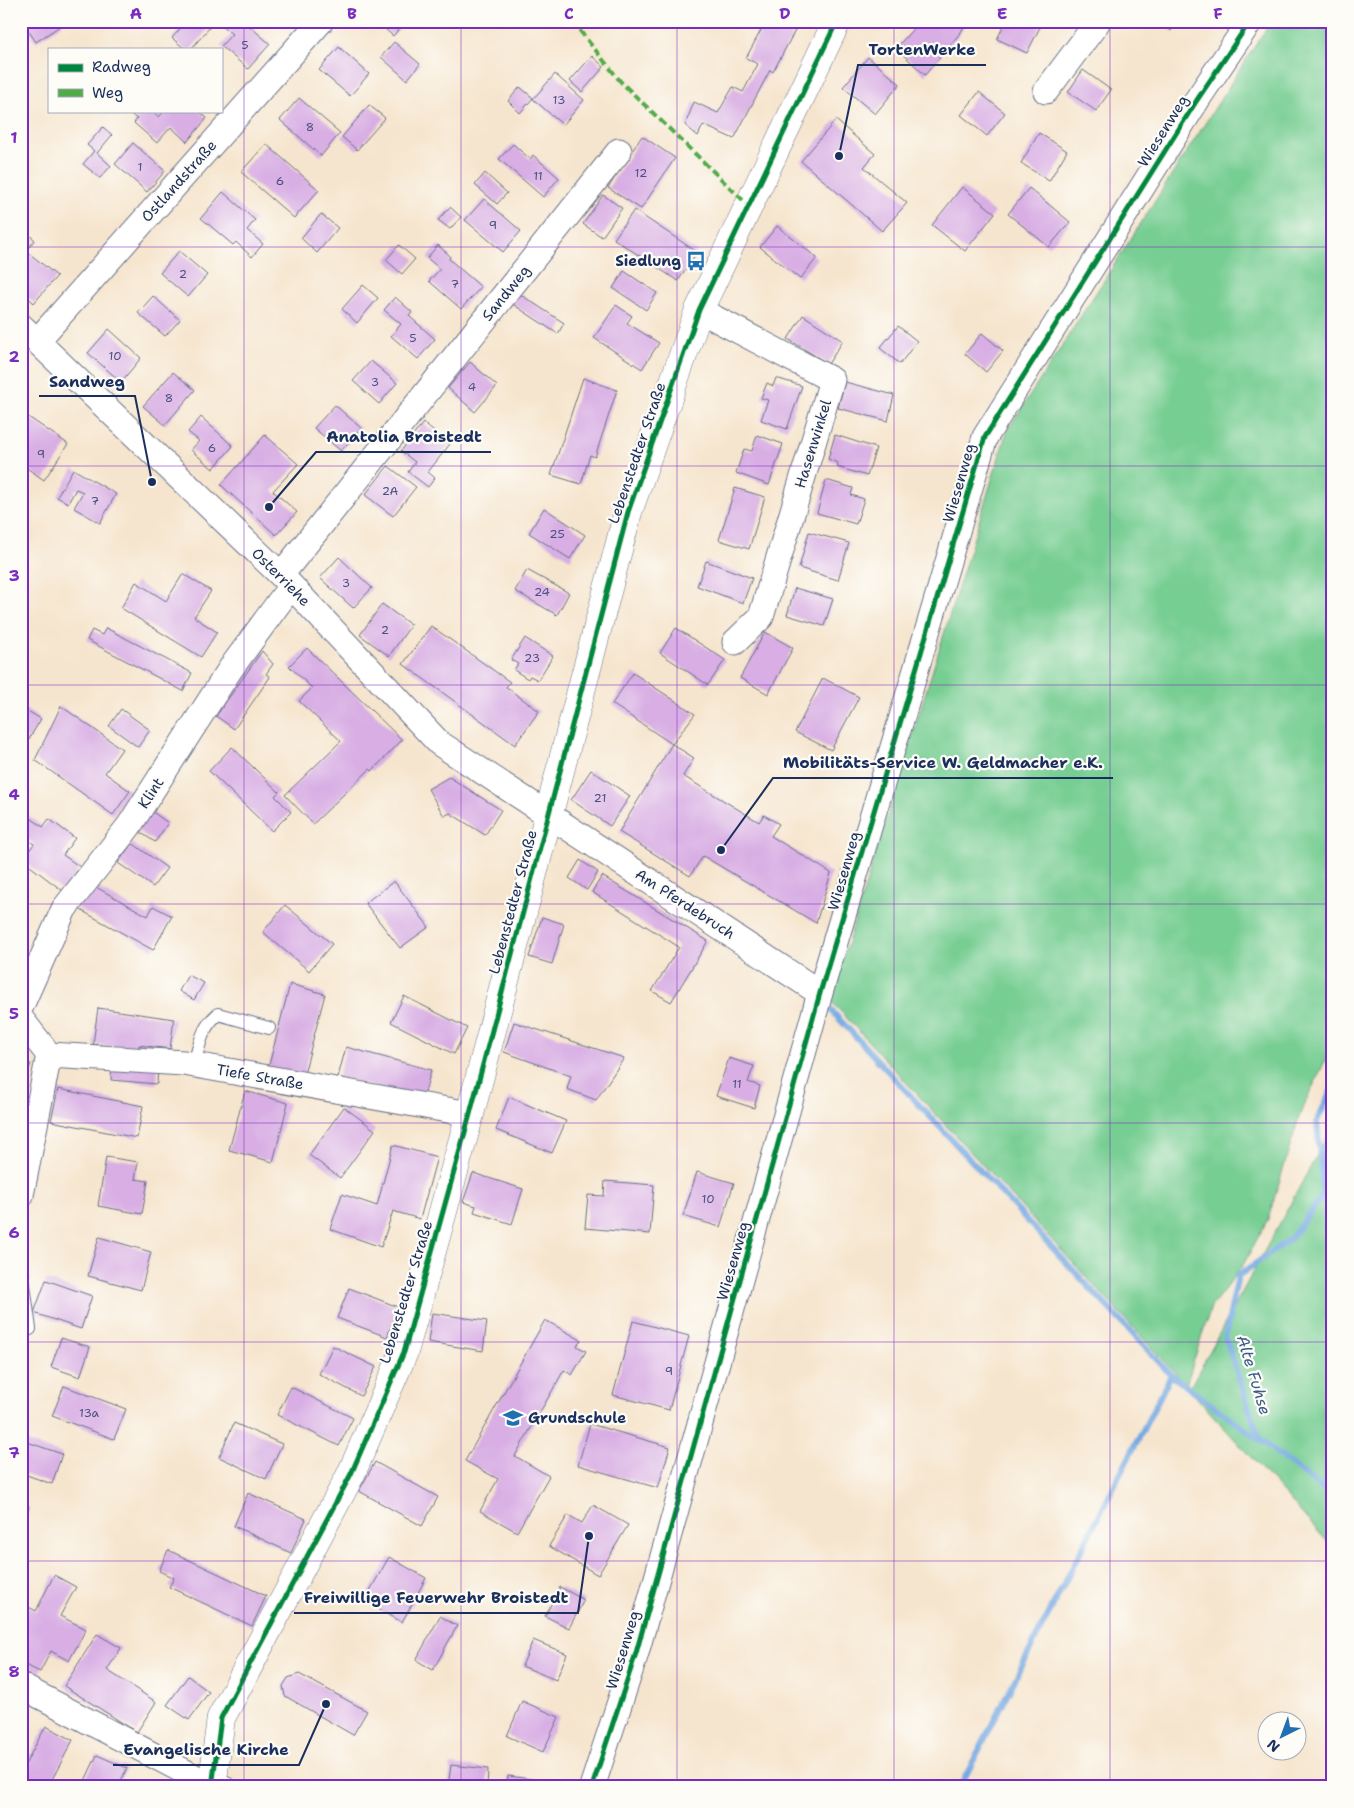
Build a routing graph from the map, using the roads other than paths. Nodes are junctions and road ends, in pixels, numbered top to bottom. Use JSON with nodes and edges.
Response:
{"nodes":[{"id":1,"x":321,"y":21,"type":"edge"},
{"id":2,"x":836,"y":21,"type":"edge"},
{"id":3,"x":1095,"y":21,"type":"edge"},
{"id":4,"x":1250,"y":21,"type":"edge"},
{"id":5,"x":1046,"y":91,"type":"dead end"},
{"id":6,"x":619,"y":151,"type":"dead end"},
{"id":7,"x":699,"y":310,"type":"junction"},
{"id":8,"x":25,"y":330,"type":"edge"},
{"id":9,"x":286,"y":580,"type":"junction"},
{"id":10,"x":735,"y":642,"type":"dead end"},
{"id":11,"x":549,"y":815,"type":"junction"},
{"id":12,"x":820,"y":993,"type":"junction"},
{"id":13,"x":21,"y":1006,"type":"edge"},
{"id":14,"x":21,"y":1019,"type":"edge"},
{"id":15,"x":269,"y":1028,"type":"dead end"},
{"id":16,"x":49,"y":1055,"type":"junction"},
{"id":17,"x":193,"y":1065,"type":"junction"},
{"id":18,"x":470,"y":1114,"type":"junction"},
{"id":19,"x":21,"y":1195,"type":"edge"},
{"id":20,"x":21,"y":1263,"type":"edge"},
{"id":21,"x":30,"y":1329,"type":"dead end"},
{"id":22,"x":21,"y":1686,"type":"edge"},
{"id":23,"x":215,"y":1786,"type":"edge"},
{"id":24,"x":592,"y":1787,"type":"edge"}],
"edges":[{"from":1,"to":8,"type":"street","name":"Ostlandstraße"},
{"from":2,"to":7,"type":"street","name":"Lebenstedter Straße"},
{"from":3,"to":5,"type":"street"},
{"from":4,"to":12,"type":"street","name":"Wiesenweg"},
{"from":6,"to":9,"type":"street","name":"Sandweg"},
{"from":7,"to":10,"type":"street","name":"Hasenwinkel"},
{"from":7,"to":11,"type":"street","name":"Lebenstedter Straße"},
{"from":8,"to":9,"type":"street","name":"Osterriehe"},
{"from":9,"to":11,"type":"street","name":"Osterriehe"},
{"from":9,"to":13,"type":"street","name":"Klint"},
{"from":11,"to":12,"type":"street","name":"Am Pferdebruch"},
{"from":11,"to":18,"type":"street","name":"Lebenstedter Straße"},
{"from":12,"to":24,"type":"street","name":"Wiesenweg"},
{"from":14,"to":16,"type":"street"},
{"from":15,"to":17,"type":"lane"},
{"from":16,"to":17,"type":"street","name":"Tiefe Straße"},
{"from":16,"to":19,"type":"street"},
{"from":17,"to":18,"type":"street","name":"Tiefe Straße"},
{"from":18,"to":23,"type":"street","name":"Lebenstedter Straße"},
{"from":20,"to":21,"type":"lane"},
{"from":22,"to":23,"type":"street"}]}
